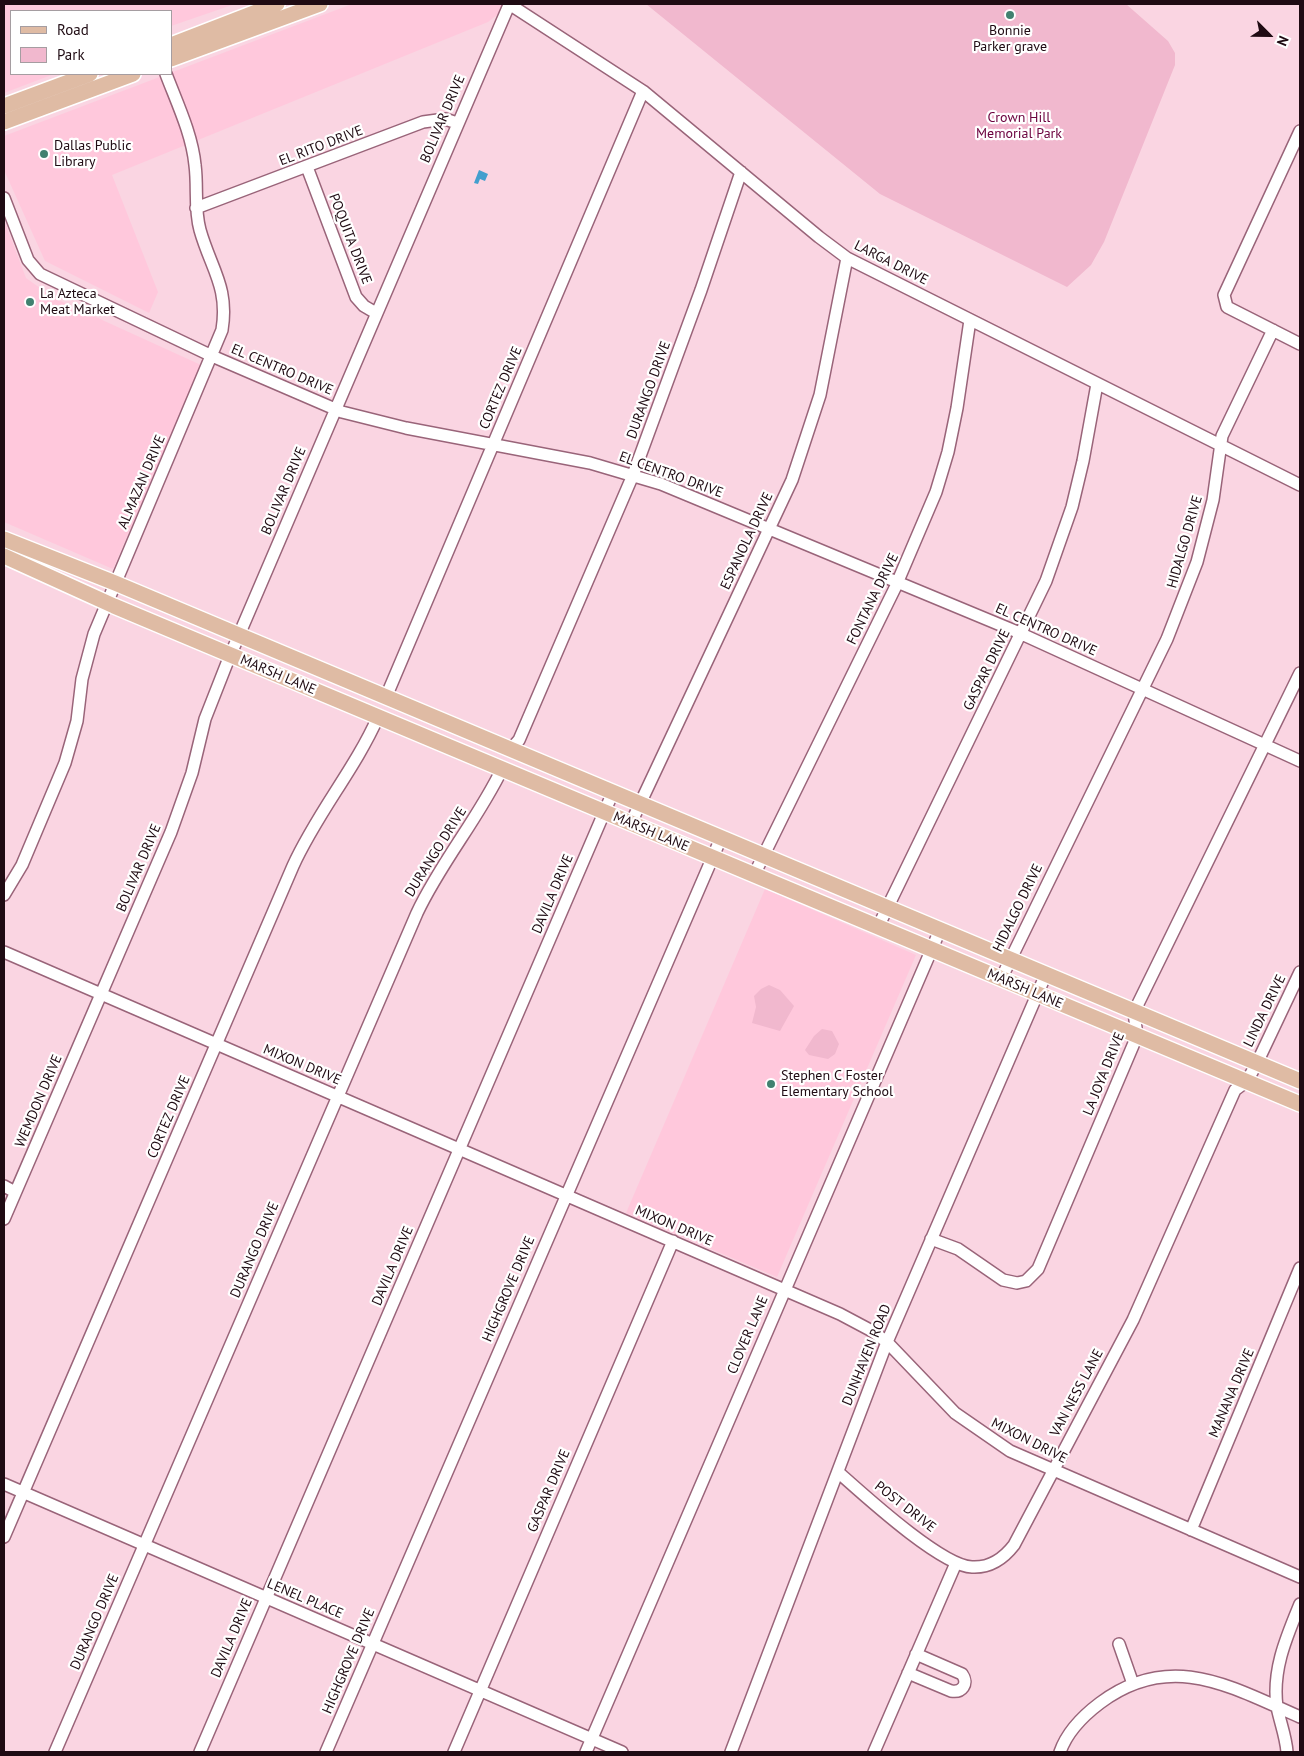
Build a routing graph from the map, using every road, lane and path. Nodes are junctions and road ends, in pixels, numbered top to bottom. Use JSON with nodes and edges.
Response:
{"nodes":[{"id":1,"x":277,"y":4,"type":"edge"},
{"id":2,"x":320,"y":4,"type":"edge"},
{"id":3,"x":509,"y":4,"type":"edge"},
{"id":4,"x":172,"y":45,"type":"edge"},
{"id":5,"x":172,"y":59,"type":"edge"},
{"id":6,"x":87,"y":75,"type":"edge"},
{"id":7,"x":130,"y":75,"type":"edge"},
{"id":8,"x":166,"y":75,"type":"edge"},
{"id":9,"x":643,"y":91,"type":"junction"},
{"id":10,"x":4,"y":106,"type":"edge"},
{"id":11,"x":4,"y":122,"type":"edge"},
{"id":12,"x":457,"y":123,"type":"junction"},
{"id":13,"x":1300,"y":131,"type":"edge"},
{"id":14,"x":307,"y":167,"type":"junction"},
{"id":15,"x":741,"y":172,"type":"junction"},
{"id":16,"x":4,"y":198,"type":"edge"},
{"id":17,"x":196,"y":208,"type":"junction"},
{"id":18,"x":847,"y":258,"type":"junction"},
{"id":19,"x":376,"y":313,"type":"junction"},
{"id":20,"x":970,"y":320,"type":"junction"},
{"id":21,"x":1273,"y":330,"type":"junction"},
{"id":22,"x":1300,"y":344,"type":"edge"},
{"id":23,"x":212,"y":356,"type":"junction"},
{"id":24,"x":1097,"y":384,"type":"junction"},
{"id":25,"x":335,"y":409,"type":"junction"},
{"id":26,"x":493,"y":444,"type":"junction"},
{"id":27,"x":1222,"y":446,"type":"junction"},
{"id":28,"x":633,"y":475,"type":"junction"},
{"id":29,"x":1300,"y":485,"type":"edge"},
{"id":30,"x":769,"y":528,"type":"junction"},
{"id":31,"x":8,"y":541,"type":"edge"},
{"id":32,"x":5,"y":559,"type":"edge"},
{"id":33,"x":898,"y":582,"type":"junction"},
{"id":34,"x":115,"y":583,"type":"junction"},
{"id":35,"x":106,"y":603,"type":"junction"},
{"id":36,"x":1021,"y":634,"type":"junction"},
{"id":37,"x":239,"y":635,"type":"junction"},
{"id":38,"x":230,"y":655,"type":"junction"},
{"id":39,"x":1300,"y":673,"type":"edge"},
{"id":40,"x":1142,"y":690,"type":"junction"},
{"id":41,"x":386,"y":697,"type":"junction"},
{"id":42,"x":378,"y":717,"type":"junction"},
{"id":43,"x":1265,"y":745,"type":"junction"},
{"id":44,"x":511,"y":749,"type":"junction"},
{"id":45,"x":1300,"y":761,"type":"edge"},
{"id":46,"x":502,"y":769,"type":"junction"},
{"id":47,"x":613,"y":792,"type":"junction"},
{"id":48,"x":640,"y":804,"type":"junction"},
{"id":49,"x":605,"y":812,"type":"junction"},
{"id":50,"x":631,"y":823,"type":"junction"},
{"id":51,"x":721,"y":838,"type":"junction"},
{"id":52,"x":763,"y":856,"type":"junction"},
{"id":53,"x":712,"y":857,"type":"junction"},
{"id":54,"x":754,"y":875,"type":"junction"},
{"id":55,"x":4,"y":896,"type":"edge"},
{"id":56,"x":886,"y":907,"type":"junction"},
{"id":57,"x":878,"y":928,"type":"junction"},
{"id":58,"x":940,"y":930,"type":"junction"},
{"id":59,"x":932,"y":950,"type":"junction"},
{"id":60,"x":4,"y":952,"type":"edge"},
{"id":61,"x":1010,"y":959,"type":"junction"},
{"id":62,"x":1300,"y":972,"type":"edge"},
{"id":63,"x":1046,"y":974,"type":"junction"},
{"id":64,"x":1002,"y":979,"type":"junction"},
{"id":65,"x":101,"y":994,"type":"junction"},
{"id":66,"x":1037,"y":994,"type":"junction"},
{"id":67,"x":1134,"y":1012,"type":"junction"},
{"id":68,"x":1137,"y":1036,"type":"junction"},
{"id":69,"x":217,"y":1044,"type":"junction"},
{"id":70,"x":1257,"y":1063,"type":"junction"},
{"id":71,"x":1300,"y":1081,"type":"edge"},
{"id":72,"x":1246,"y":1082,"type":"junction"},
{"id":73,"x":338,"y":1096,"type":"junction"},
{"id":74,"x":1300,"y":1104,"type":"edge"},
{"id":75,"x":460,"y":1149,"type":"junction"},
{"id":76,"x":4,"y":1186,"type":"edge"},
{"id":77,"x":16,"y":1192,"type":"junction"},
{"id":78,"x":566,"y":1195,"type":"junction"},
{"id":79,"x":4,"y":1219,"type":"edge"},
{"id":80,"x":931,"y":1239,"type":"junction"},
{"id":81,"x":673,"y":1241,"type":"junction"},
{"id":82,"x":1300,"y":1268,"type":"edge"},
{"id":83,"x":784,"y":1290,"type":"junction"},
{"id":84,"x":887,"y":1342,"type":"junction"},
{"id":85,"x":1053,"y":1471,"type":"junction"},
{"id":86,"x":838,"y":1472,"type":"junction"},
{"id":87,"x":4,"y":1484,"type":"edge"},
{"id":88,"x":23,"y":1493,"type":"junction"},
{"id":89,"x":1190,"y":1530,"type":"junction"},
{"id":90,"x":4,"y":1537,"type":"edge"},
{"id":91,"x":144,"y":1545,"type":"junction"},
{"id":92,"x":956,"y":1563,"type":"junction"},
{"id":93,"x":1300,"y":1577,"type":"edge"},
{"id":94,"x":266,"y":1598,"type":"junction"},
{"id":95,"x":1300,"y":1604,"type":"edge"},
{"id":96,"x":373,"y":1644,"type":"junction"},
{"id":97,"x":1119,"y":1644,"type":"dead end"},
{"id":98,"x":916,"y":1654,"type":"junction"},
{"id":99,"x":908,"y":1673,"type":"junction"},
{"id":100,"x":1133,"y":1684,"type":"junction"},
{"id":101,"x":480,"y":1690,"type":"junction"},
{"id":102,"x":1278,"y":1708,"type":"junction"},
{"id":103,"x":1300,"y":1717,"type":"edge"},
{"id":104,"x":591,"y":1738,"type":"junction"},
{"id":105,"x":55,"y":1752,"type":"edge"},
{"id":106,"x":200,"y":1752,"type":"edge"},
{"id":107,"x":326,"y":1752,"type":"edge"},
{"id":108,"x":454,"y":1752,"type":"edge"},
{"id":109,"x":586,"y":1752,"type":"edge"},
{"id":110,"x":622,"y":1752,"type":"edge"},
{"id":111,"x":731,"y":1752,"type":"edge"},
{"id":112,"x":874,"y":1752,"type":"edge"},
{"id":113,"x":1060,"y":1752,"type":"edge"},
{"id":114,"x":1287,"y":1752,"type":"edge"}],
"edges":[{"from":1,"to":4,"type":"main road"},
{"from":2,"to":5,"type":"main road"},
{"from":3,"to":9,"type":"street","name":"LARGA DRIVE"},
{"from":3,"to":12,"type":"street","name":"BOLIVAR DRIVE"},
{"from":6,"to":10,"type":"main road"},
{"from":7,"to":11,"type":"main road"},
{"from":8,"to":17,"type":"street","name":"ALMAZAN DRIVE"},
{"from":9,"to":15,"type":"street","name":"LARGA DRIVE"},
{"from":9,"to":26,"type":"street","name":"CORTEZ DRIVE"},
{"from":12,"to":14,"type":"street","name":"EL RITO DRIVE"},
{"from":12,"to":19,"type":"street","name":"BOLIVAR DRIVE"},
{"from":13,"to":21,"type":"street"},
{"from":14,"to":17,"type":"street","name":"EL RITO DRIVE"},
{"from":14,"to":19,"type":"street","name":"POQUITA DRIVE"},
{"from":15,"to":18,"type":"street","name":"LARGA DRIVE"},
{"from":15,"to":28,"type":"street","name":"DURANGO DRIVE"},
{"from":16,"to":23,"type":"street","name":"EL CENTRO DRIVE"},
{"from":17,"to":23,"type":"street","name":"ALMAZAN DRIVE"},
{"from":18,"to":20,"type":"street","name":"LARGA DRIVE"},
{"from":18,"to":30,"type":"street","name":"ESPANOLA DRIVE"},
{"from":19,"to":25,"type":"street","name":"BOLIVAR DRIVE"},
{"from":20,"to":24,"type":"street","name":"LARGA DRIVE"},
{"from":20,"to":33,"type":"street","name":"FONTANA DRIVE"},
{"from":21,"to":22,"type":"street"},
{"from":21,"to":27,"type":"street","name":"HIDALGO DRIVE"},
{"from":23,"to":25,"type":"street","name":"EL CENTRO DRIVE"},
{"from":23,"to":34,"type":"street","name":"ALMAZAN DRIVE"},
{"from":24,"to":27,"type":"street","name":"LARGA DRIVE"},
{"from":24,"to":36,"type":"street","name":"GASPAR DRIVE"},
{"from":25,"to":26,"type":"street","name":"EL CENTRO DRIVE"},
{"from":25,"to":37,"type":"street","name":"BOLIVAR DRIVE"},
{"from":26,"to":28,"type":"street","name":"EL CENTRO DRIVE"},
{"from":26,"to":41,"type":"street","name":"CORTEZ DRIVE"},
{"from":27,"to":29,"type":"street","name":"LARGA DRIVE"},
{"from":27,"to":40,"type":"street","name":"HIDALGO DRIVE"},
{"from":28,"to":30,"type":"street","name":"EL CENTRO DRIVE"},
{"from":28,"to":44,"type":"street","name":"DURANGO DRIVE"},
{"from":30,"to":33,"type":"street","name":"EL CENTRO DRIVE"},
{"from":30,"to":48,"type":"street","name":"ESPANOLA DRIVE"},
{"from":31,"to":32,"type":"main road"},
{"from":31,"to":34,"type":"main road","name":"MARSH LANE"},
{"from":32,"to":35,"type":"main road","name":"MARSH LANE"},
{"from":33,"to":36,"type":"street","name":"EL CENTRO DRIVE"},
{"from":33,"to":52,"type":"street","name":"FONTANA DRIVE"},
{"from":34,"to":35,"type":"street","name":"ALMAZAN DRIVE"},
{"from":34,"to":37,"type":"main road","name":"MARSH LANE"},
{"from":35,"to":38,"type":"main road","name":"MARSH LANE"},
{"from":35,"to":55,"type":"street","name":"ALMAZAN DRIVE"},
{"from":36,"to":40,"type":"street","name":"EL CENTRO DRIVE"},
{"from":36,"to":56,"type":"street","name":"GASPAR DRIVE"},
{"from":37,"to":38,"type":"street","name":"BOLIVAR DRIVE"},
{"from":37,"to":41,"type":"main road","name":"MARSH LANE"},
{"from":38,"to":42,"type":"main road","name":"MARSH LANE"},
{"from":38,"to":65,"type":"street","name":"BOLIVAR DRIVE"},
{"from":39,"to":43,"type":"street"},
{"from":40,"to":43,"type":"street","name":"EL CENTRO DRIVE"},
{"from":40,"to":61,"type":"street","name":"HIDALGO DRIVE"},
{"from":41,"to":42,"type":"main road"},
{"from":41,"to":44,"type":"main road","name":"MARSH LANE"},
{"from":42,"to":46,"type":"main road","name":"MARSH LANE"},
{"from":42,"to":69,"type":"street","name":"CORTEZ DRIVE"},
{"from":43,"to":45,"type":"street","name":"EL CENTRO DRIVE"},
{"from":43,"to":67,"type":"street"},
{"from":44,"to":46,"type":"main road"},
{"from":44,"to":47,"type":"main road","name":"MARSH LANE"},
{"from":46,"to":49,"type":"main road","name":"MARSH LANE"},
{"from":46,"to":73,"type":"street","name":"DURANGO DRIVE"},
{"from":47,"to":48,"type":"main road","name":"MARSH LANE"},
{"from":47,"to":49,"type":"street","name":"DAVILA DRIVE"},
{"from":48,"to":50,"type":"street","name":"ESPANOLA DRIVE"},
{"from":48,"to":51,"type":"main road","name":"MARSH LANE"},
{"from":49,"to":50,"type":"main road","name":"MARSH LANE"},
{"from":49,"to":75,"type":"street","name":"DAVILA DRIVE"},
{"from":50,"to":53,"type":"main road","name":"MARSH LANE"},
{"from":51,"to":52,"type":"main road","name":"MARSH LANE"},
{"from":51,"to":53,"type":"street","name":"HIGHGROVE DRIVE"},
{"from":52,"to":54,"type":"street","name":"FONTANA DRIVE"},
{"from":52,"to":56,"type":"main road","name":"MARSH LANE"},
{"from":53,"to":54,"type":"main road","name":"MARSH LANE"},
{"from":53,"to":78,"type":"street","name":"HIGHGROVE DRIVE"},
{"from":54,"to":57,"type":"main road","name":"MARSH LANE"},
{"from":56,"to":57,"type":"street","name":"GASPAR DRIVE"},
{"from":56,"to":58,"type":"main road","name":"MARSH LANE"},
{"from":57,"to":59,"type":"main road","name":"MARSH LANE"},
{"from":58,"to":59,"type":"street","name":"CLOVER LANE"},
{"from":58,"to":61,"type":"main road","name":"MARSH LANE"},
{"from":59,"to":64,"type":"main road","name":"MARSH LANE"},
{"from":59,"to":83,"type":"street","name":"CLOVER LANE"},
{"from":60,"to":65,"type":"street","name":"MIXON DRIVE"},
{"from":61,"to":63,"type":"main road","name":"MARSH LANE"},
{"from":61,"to":64,"type":"street","name":"HIDALGO DRIVE"},
{"from":62,"to":70,"type":"street","name":"LINDA DRIVE"},
{"from":63,"to":66,"type":"street","name":"DUNHAVEN ROAD"},
{"from":63,"to":67,"type":"main road","name":"MARSH LANE"},
{"from":64,"to":66,"type":"main road","name":"MARSH LANE"},
{"from":65,"to":69,"type":"street","name":"MIXON DRIVE"},
{"from":65,"to":77,"type":"street","name":"WEMDON DRIVE"},
{"from":66,"to":68,"type":"main road","name":"MARSH LANE"},
{"from":66,"to":80,"type":"street","name":"DUNHAVEN ROAD"},
{"from":67,"to":68,"type":"street","name":"LA JOYA DRIVE"},
{"from":67,"to":70,"type":"main road","name":"MARSH LANE"},
{"from":68,"to":72,"type":"main road","name":"MARSH LANE"},
{"from":68,"to":80,"type":"street","name":"LA JOYA DRIVE"},
{"from":69,"to":73,"type":"street","name":"MIXON DRIVE"},
{"from":69,"to":88,"type":"street","name":"CORTEZ DRIVE"},
{"from":70,"to":71,"type":"main road","name":"MARSH LANE"},
{"from":70,"to":72,"type":"street","name":"VAN NESS LANE"},
{"from":72,"to":74,"type":"main road","name":"MARSH LANE"},
{"from":72,"to":85,"type":"street","name":"VAN NESS LANE"},
{"from":73,"to":75,"type":"street","name":"MIXON DRIVE"},
{"from":73,"to":91,"type":"street","name":"DURANGO DRIVE"},
{"from":75,"to":78,"type":"street","name":"MIXON DRIVE"},
{"from":75,"to":94,"type":"street","name":"DAVILA DRIVE"},
{"from":76,"to":77,"type":"street"},
{"from":77,"to":79,"type":"street","name":"WEMDON DRIVE"},
{"from":78,"to":81,"type":"street","name":"MIXON DRIVE"},
{"from":78,"to":96,"type":"street","name":"HIGHGROVE DRIVE"},
{"from":80,"to":84,"type":"street","name":"DUNHAVEN ROAD"},
{"from":81,"to":83,"type":"street","name":"MIXON DRIVE"},
{"from":81,"to":101,"type":"street","name":"GASPAR DRIVE"},
{"from":82,"to":89,"type":"street","name":"MANANA DRIVE"},
{"from":83,"to":84,"type":"street","name":"MIXON DRIVE"},
{"from":83,"to":104,"type":"street","name":"CLOVER LANE"},
{"from":84,"to":85,"type":"street","name":"MIXON DRIVE"},
{"from":84,"to":86,"type":"street","name":"DUNHAVEN ROAD"},
{"from":85,"to":89,"type":"street","name":"MIXON DRIVE"},
{"from":85,"to":92,"type":"street","name":"VAN NESS LANE"},
{"from":86,"to":92,"type":"street","name":"POST DRIVE"},
{"from":86,"to":111,"type":"street","name":"DUNHAVEN ROAD"},
{"from":87,"to":88,"type":"street","name":"LENEL PLACE"},
{"from":88,"to":90,"type":"street","name":"CORTEZ DRIVE"},
{"from":88,"to":91,"type":"street","name":"LENEL PLACE"},
{"from":89,"to":93,"type":"street","name":"MIXON DRIVE"},
{"from":91,"to":94,"type":"street","name":"LENEL PLACE"},
{"from":91,"to":105,"type":"street","name":"DURANGO DRIVE"},
{"from":92,"to":98,"type":"street"},
{"from":94,"to":96,"type":"street","name":"LENEL PLACE"},
{"from":94,"to":106,"type":"street","name":"DAVILA DRIVE"},
{"from":95,"to":102,"type":"street"},
{"from":96,"to":101,"type":"street","name":"LENEL PLACE"},
{"from":96,"to":107,"type":"street","name":"HIGHGROVE DRIVE"},
{"from":97,"to":100,"type":"street"},
{"from":98,"to":99,"type":"street"},
{"from":98,"to":99,"type":"street"},
{"from":99,"to":112,"type":"street"},
{"from":100,"to":102,"type":"street"},
{"from":100,"to":113,"type":"street"},
{"from":101,"to":104,"type":"street","name":"LENEL PLACE"},
{"from":101,"to":108,"type":"street","name":"GASPAR DRIVE"},
{"from":102,"to":103,"type":"street"},
{"from":102,"to":114,"type":"street"},
{"from":104,"to":109,"type":"street","name":"CLOVER LANE"},
{"from":104,"to":110,"type":"street","name":"LENEL PLACE"}]}
